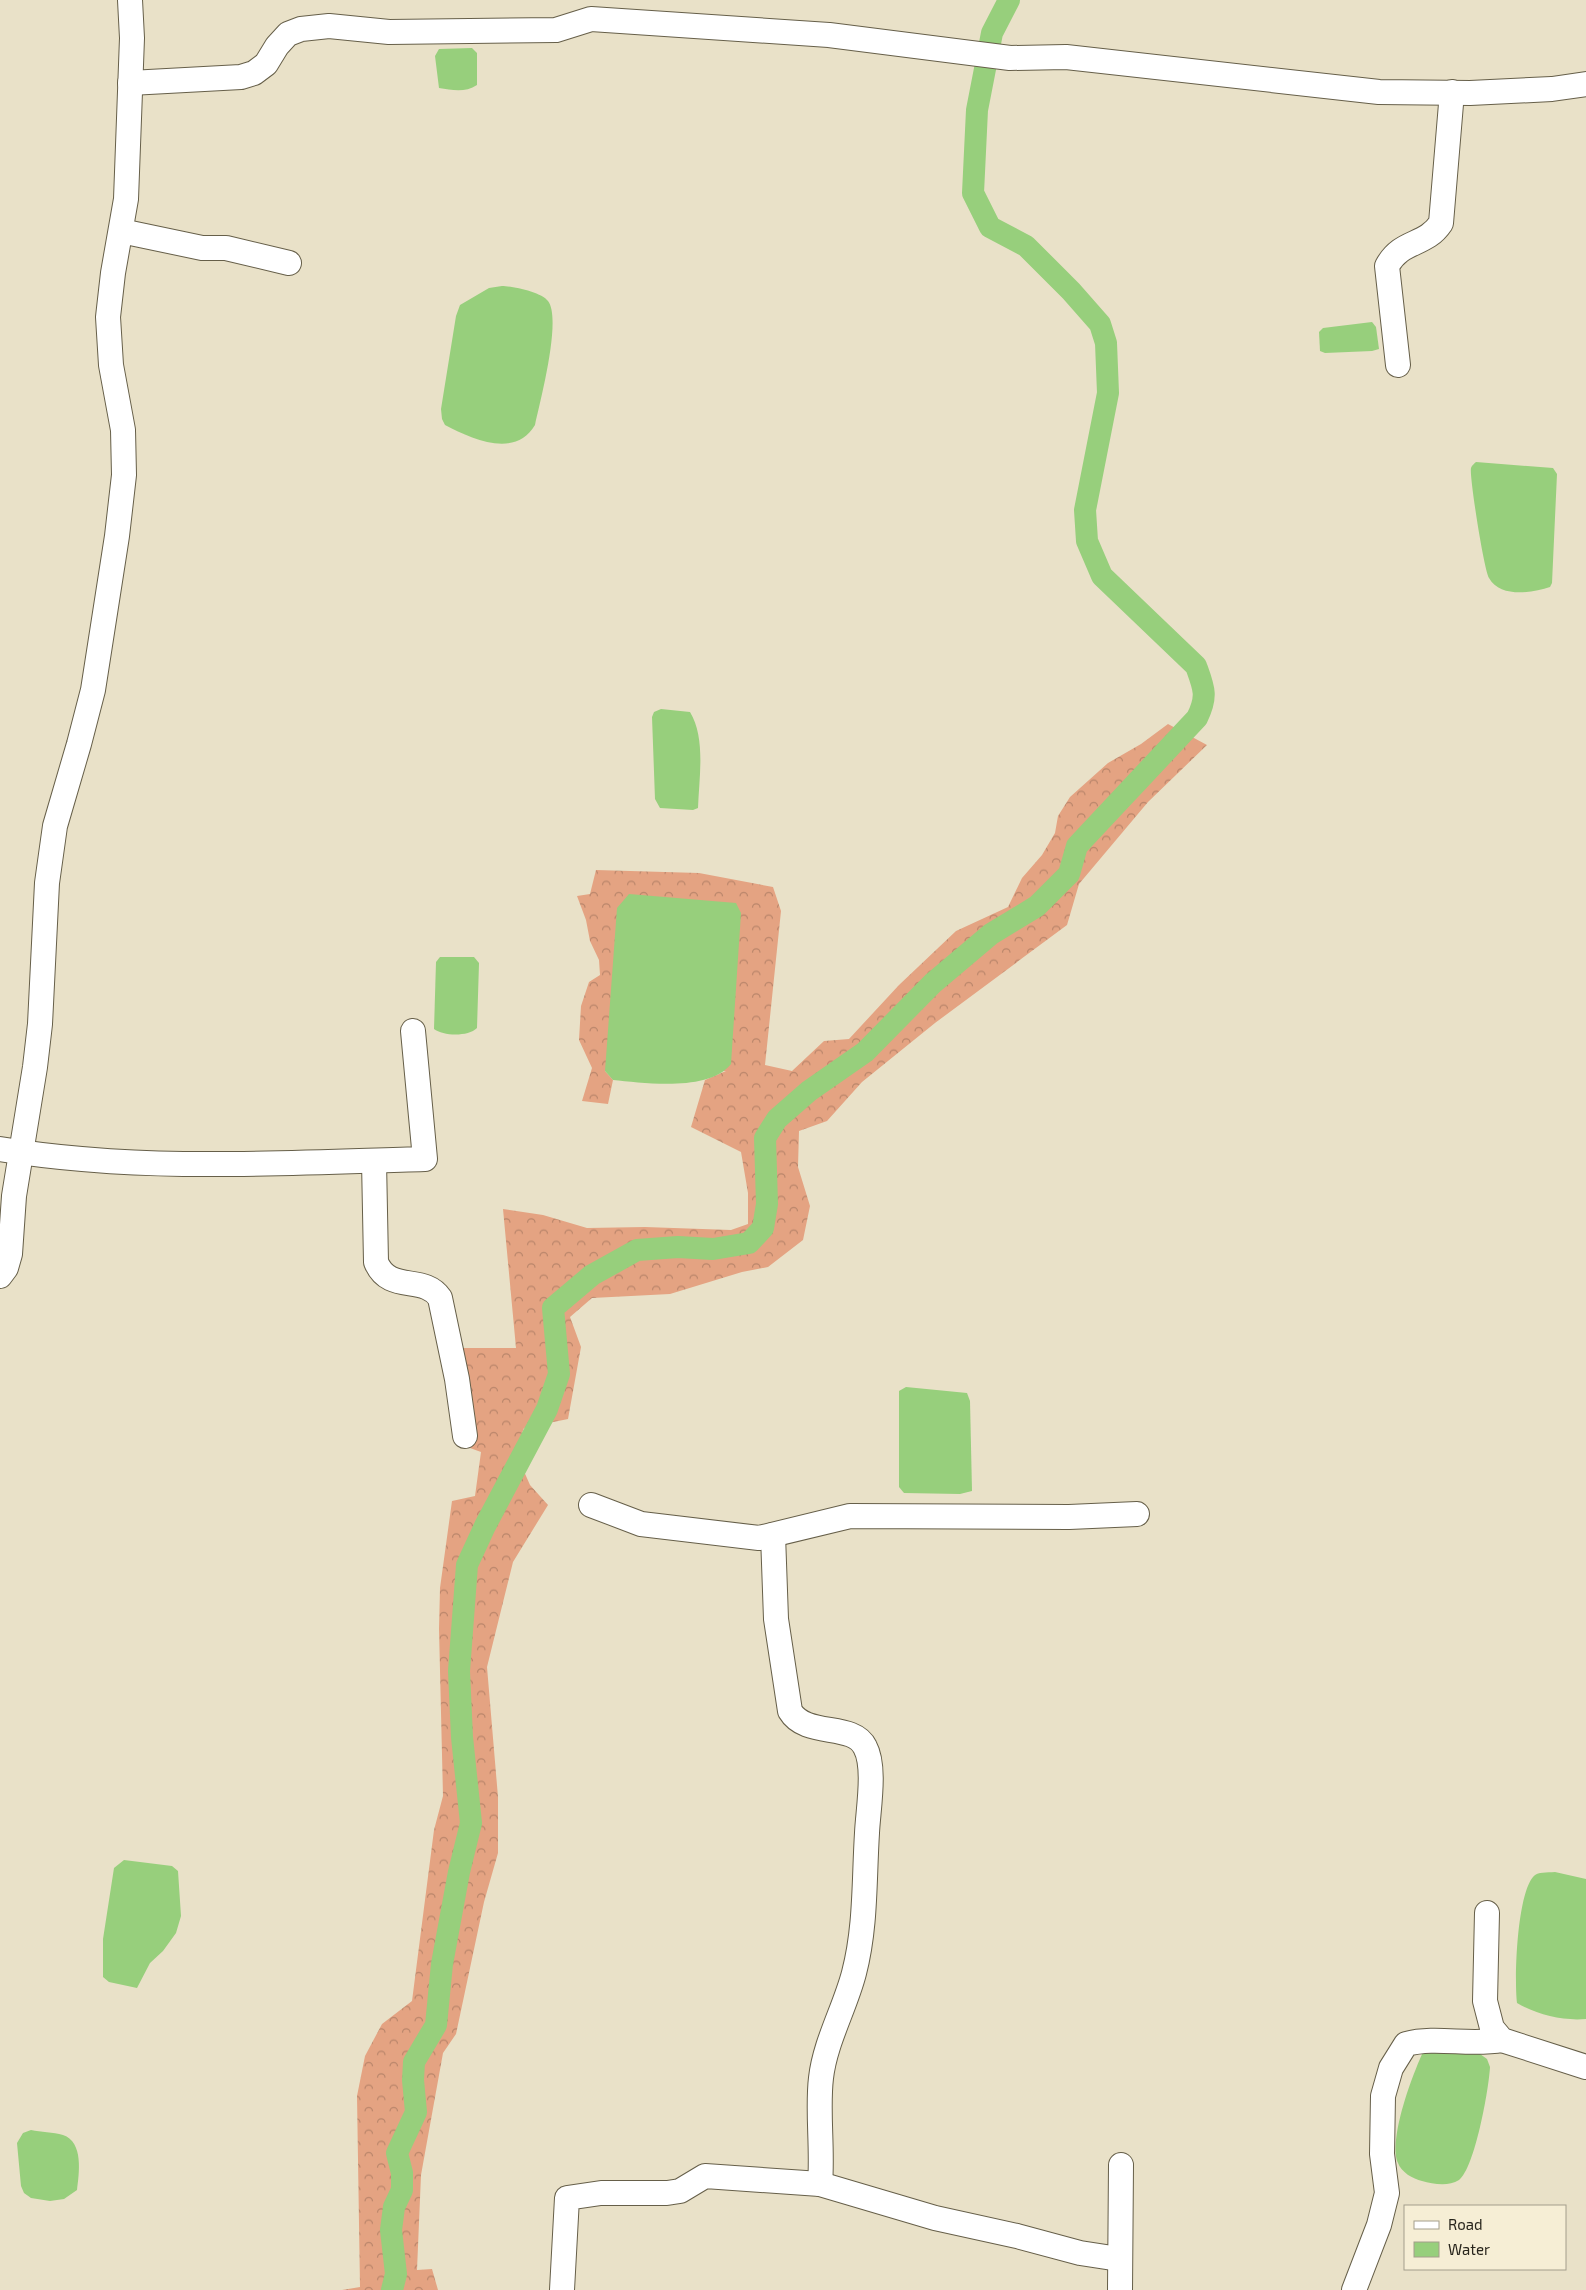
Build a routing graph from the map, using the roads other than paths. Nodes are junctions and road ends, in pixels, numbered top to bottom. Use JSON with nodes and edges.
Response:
{"nodes":[{"id":1,"x":130,"y":0,"type":"edge"},
{"id":2,"x":130,"y":83,"type":"junction"},
{"id":3,"x":1586,"y":84,"type":"edge"},
{"id":4,"x":1452,"y":92,"type":"junction"},
{"id":5,"x":121,"y":231,"type":"junction"},
{"id":6,"x":289,"y":263,"type":"dead end"},
{"id":7,"x":1398,"y":365,"type":"dead end"},
{"id":8,"x":413,"y":1031,"type":"dead end"},
{"id":9,"x":10,"y":1151,"type":"edge"},
{"id":10,"x":374,"y":1160,"type":"junction"},
{"id":11,"x":0,"y":1276,"type":"edge"},
{"id":12,"x":465,"y":1436,"type":"dead end"},
{"id":13,"x":591,"y":1505,"type":"dead end"},
{"id":14,"x":1137,"y":1514,"type":"dead end"},
{"id":15,"x":773,"y":1535,"type":"junction"},
{"id":16,"x":1487,"y":1913,"type":"dead end"},
{"id":17,"x":1502,"y":2040,"type":"junction"},
{"id":18,"x":1586,"y":2067,"type":"edge"},
{"id":19,"x":1121,"y":2166,"type":"dead end"},
{"id":20,"x":820,"y":2184,"type":"junction"},
{"id":21,"x":1119,"y":2259,"type":"junction"},
{"id":22,"x":562,"y":2290,"type":"edge"},
{"id":23,"x":1120,"y":2290,"type":"edge"},
{"id":24,"x":1354,"y":2290,"type":"edge"}],
"edges":[{"from":1,"to":2,"type":"street"},
{"from":2,"to":4,"type":"street"},
{"from":2,"to":5,"type":"street"},
{"from":3,"to":4,"type":"street"},
{"from":4,"to":7,"type":"street"},
{"from":5,"to":6,"type":"street"},
{"from":5,"to":9,"type":"street"},
{"from":8,"to":10,"type":"street"},
{"from":9,"to":10,"type":"street"},
{"from":9,"to":11,"type":"street"},
{"from":10,"to":12,"type":"street"},
{"from":13,"to":15,"type":"street"},
{"from":14,"to":15,"type":"street"},
{"from":15,"to":20,"type":"street"},
{"from":16,"to":17,"type":"street"},
{"from":17,"to":18,"type":"street"},
{"from":17,"to":24,"type":"street"},
{"from":19,"to":21,"type":"street"},
{"from":20,"to":21,"type":"street"},
{"from":20,"to":22,"type":"street"},
{"from":21,"to":23,"type":"street"}]}
